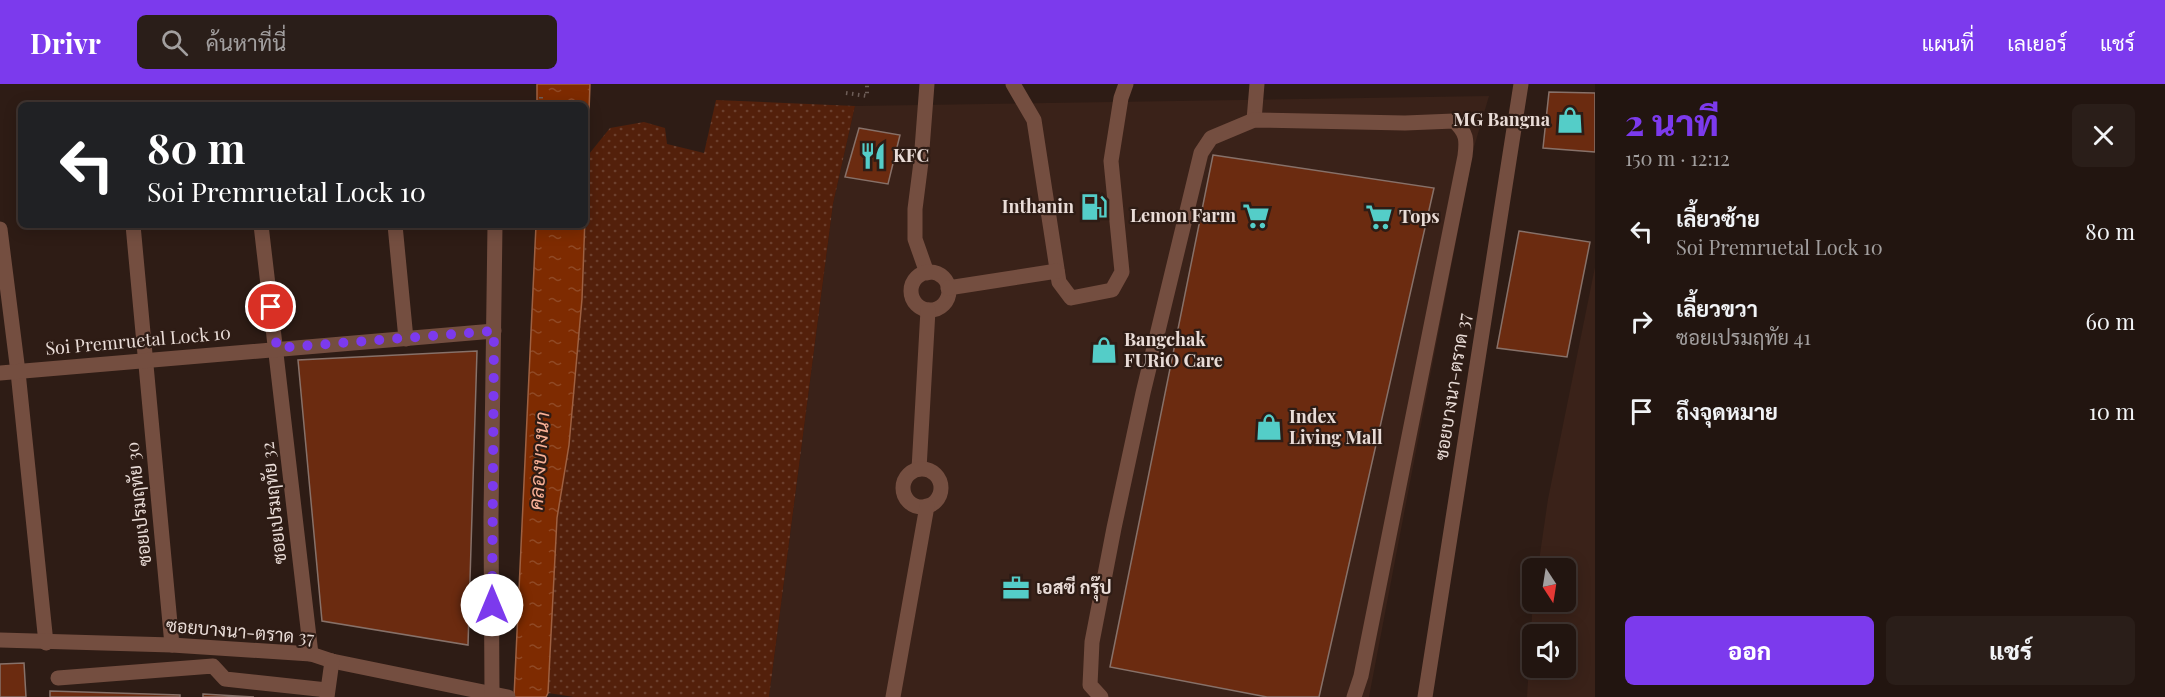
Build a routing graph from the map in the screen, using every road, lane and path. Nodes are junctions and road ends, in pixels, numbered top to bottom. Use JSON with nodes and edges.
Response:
{"nodes":[{"id":1,"x":867,"y":84,"type":"edge"},
{"id":2,"x":927,"y":84,"type":"edge"},
{"id":3,"x":1013,"y":84,"type":"edge"},
{"id":4,"x":1125,"y":84,"type":"edge"},
{"id":5,"x":1257,"y":84,"type":"edge"},
{"id":6,"x":1521,"y":84,"type":"edge"},
{"id":7,"x":846,"y":93,"type":"dead end"},
{"id":8,"x":541,"y":97,"type":"dead end"},
{"id":9,"x":541,"y":102,"type":"edge"},
{"id":10,"x":1254,"y":120,"type":"junction"},
{"id":11,"x":133,"y":228,"type":"edge"},
{"id":12,"x":261,"y":228,"type":"edge"},
{"id":13,"x":395,"y":228,"type":"edge"},
{"id":14,"x":495,"y":228,"type":"edge"},
{"id":15,"x":0,"y":229,"type":"edge"},
{"id":16,"x":1058,"y":271,"type":"junction"},
{"id":17,"x":927,"y":273,"type":"junction"},
{"id":18,"x":948,"y":288,"type":"junction"},
{"id":19,"x":928,"y":310,"type":"junction"},
{"id":20,"x":494,"y":331,"type":"junction"},
{"id":21,"x":406,"y":339,"type":"junction"},
{"id":22,"x":277,"y":348,"type":"junction"},
{"id":23,"x":145,"y":360,"type":"junction"},
{"id":24,"x":18,"y":372,"type":"junction"},
{"id":25,"x":0,"y":373,"type":"edge"},
{"id":26,"x":919,"y":469,"type":"junction"},
{"id":27,"x":927,"y":506,"type":"junction"},
{"id":28,"x":0,"y":640,"type":"edge"},
{"id":29,"x":46,"y":643,"type":"junction"},
{"id":30,"x":172,"y":645,"type":"junction"},
{"id":31,"x":311,"y":654,"type":"junction"},
{"id":32,"x":332,"y":662,"type":"junction"},
{"id":33,"x":58,"y":678,"type":"dead end"},
{"id":34,"x":327,"y":694,"type":"edge"},
{"id":35,"x":502,"y":696,"type":"edge"},
{"id":36,"x":893,"y":697,"type":"edge"},
{"id":37,"x":1101,"y":697,"type":"edge"},
{"id":38,"x":1354,"y":697,"type":"edge"},
{"id":39,"x":1425,"y":697,"type":"edge"}],
"edges":[{"from":1,"to":7,"type":"path"},
{"from":2,"to":17,"type":"street"},
{"from":3,"to":16,"type":"street"},
{"from":4,"to":16,"type":"street"},
{"from":5,"to":10,"type":"street"},
{"from":6,"to":39,"type":"street","name":"ซอยบางนา-ตราด 37"},
{"from":8,"to":9,"type":"path"},
{"from":10,"to":37,"type":"street"},
{"from":10,"to":38,"type":"street"},
{"from":11,"to":23,"type":"street","name":"ซอยเปรมฤทัย 30"},
{"from":12,"to":22,"type":"street","name":"ซอยเปรมฤทัย 32"},
{"from":13,"to":21,"type":"street"},
{"from":14,"to":20,"type":"street"},
{"from":15,"to":24,"type":"street"},
{"from":16,"to":18,"type":"street"},
{"from":17,"to":18,"type":"street"},
{"from":17,"to":19,"type":"street"},
{"from":18,"to":19,"type":"street"},
{"from":19,"to":26,"type":"street"},
{"from":20,"to":21,"type":"street","name":"Soi Premruetal Lock 10"},
{"from":20,"to":35,"type":"street"},
{"from":21,"to":22,"type":"street","name":"Soi Premruetal Lock 10"},
{"from":22,"to":23,"type":"street","name":"Soi Premruetal Lock 10"},
{"from":22,"to":31,"type":"street","name":"ซอยเปรมฤทัย 32"},
{"from":23,"to":24,"type":"street","name":"Soi Premruetal Lock 10"},
{"from":23,"to":30,"type":"street","name":"ซอยเปรมฤทัย 30"},
{"from":24,"to":25,"type":"street","name":"Soi Premruetal Lock 10"},
{"from":24,"to":29,"type":"street"},
{"from":26,"to":27,"type":"street"},
{"from":26,"to":27,"type":"street"},
{"from":27,"to":36,"type":"street"},
{"from":28,"to":29,"type":"street","name":"ซอยบางนา-ตราด 37"},
{"from":29,"to":30,"type":"street","name":"ซอยบางนา-ตราด 37"},
{"from":30,"to":31,"type":"street","name":"ซอยบางนา-ตราด 37"},
{"from":31,"to":32,"type":"street","name":"ซอยบางนา-ตราด 37"},
{"from":32,"to":34,"type":"street"},
{"from":32,"to":35,"type":"street","name":"ซอยบางนา-ตราด 37"},
{"from":33,"to":34,"type":"street"}]}
